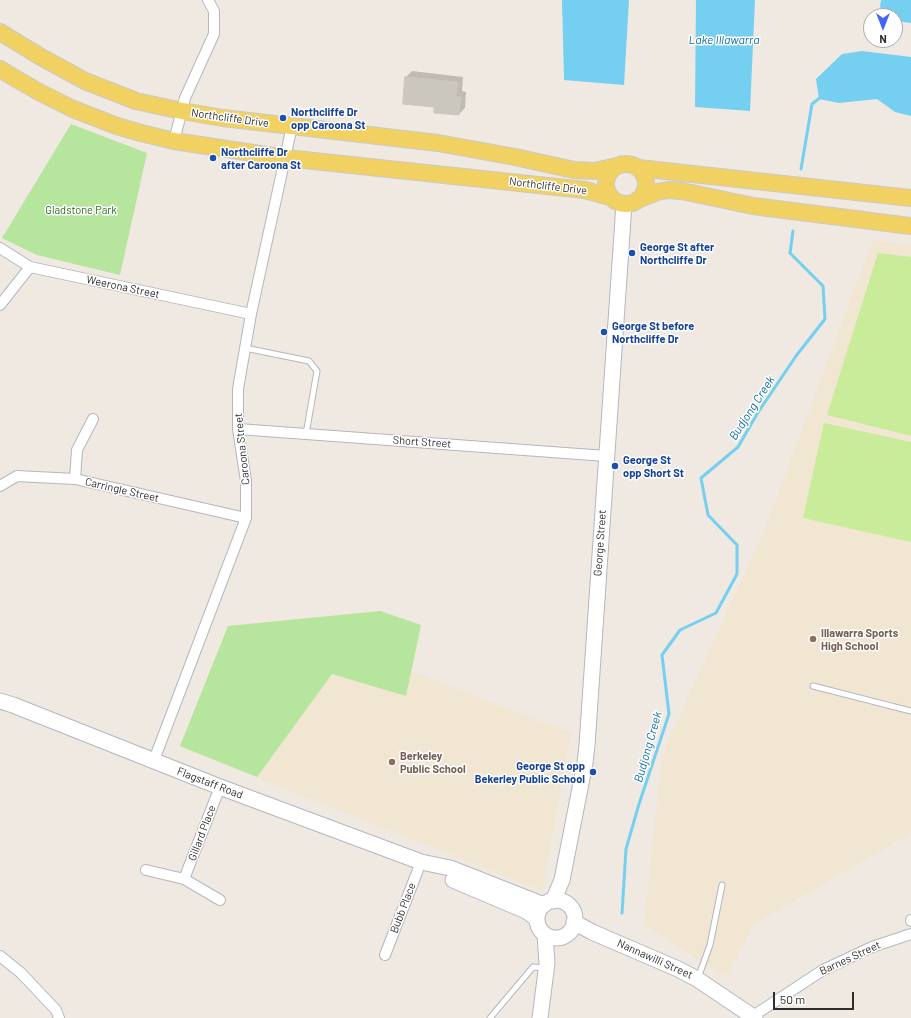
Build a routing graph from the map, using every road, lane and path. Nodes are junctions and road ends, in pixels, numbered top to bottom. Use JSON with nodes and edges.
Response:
{"nodes":[{"id":1,"x":208,"y":0,"type":"edge"},
{"id":2,"x":0,"y":32,"type":"edge"},
{"id":3,"x":0,"y":69,"type":"edge"},
{"id":4,"x":182,"y":111,"type":"junction"},
{"id":5,"x":292,"y":126,"type":"junction"},
{"id":6,"x":174,"y":141,"type":"junction"},
{"id":7,"x":286,"y":158,"type":"junction"},
{"id":8,"x":617,"y":166,"type":"junction"},
{"id":9,"x":638,"y":168,"type":"junction"},
{"id":10,"x":911,"y":198,"type":"edge"},
{"id":11,"x":640,"y":199,"type":"junction"},
{"id":12,"x":617,"y":201,"type":"junction"},
{"id":13,"x":911,"y":226,"type":"edge"},
{"id":14,"x":0,"y":248,"type":"edge"},
{"id":15,"x":30,"y":267,"type":"junction"},
{"id":16,"x":0,"y":305,"type":"edge"},
{"id":17,"x":251,"y":314,"type":"junction"},
{"id":18,"x":245,"y":348,"type":"junction"},
{"id":19,"x":93,"y":420,"type":"dead end"},
{"id":20,"x":238,"y":429,"type":"junction"},
{"id":21,"x":306,"y":434,"type":"junction"},
{"id":22,"x":606,"y":456,"type":"junction"},
{"id":23,"x":75,"y":479,"type":"junction"},
{"id":24,"x":0,"y":486,"type":"edge"},
{"id":25,"x":246,"y":518,"type":"junction"},
{"id":26,"x":813,"y":686,"type":"dead end"},
{"id":27,"x":0,"y":701,"type":"edge"},
{"id":28,"x":911,"y":710,"type":"edge"},
{"id":29,"x":154,"y":760,"type":"junction"},
{"id":30,"x":220,"y":787,"type":"junction"},
{"id":31,"x":421,"y":862,"type":"junction"},
{"id":32,"x":146,"y":870,"type":"dead end"},
{"id":33,"x":184,"y":879,"type":"junction"},
{"id":34,"x":722,"y":885,"type":"dead end"},
{"id":35,"x":220,"y":900,"type":"dead end"},
{"id":36,"x":554,"y":903,"type":"junction"},
{"id":37,"x":537,"y":919,"type":"junction"},
{"id":38,"x":561,"y":932,"type":"junction"},
{"id":39,"x":911,"y":934,"type":"edge"},
{"id":40,"x":384,"y":955,"type":"dead end"},
{"id":41,"x":0,"y":956,"type":"edge"},
{"id":42,"x":546,"y":965,"type":"junction"},
{"id":43,"x":697,"y":979,"type":"junction"},
{"id":44,"x":754,"y":1017,"type":"edge"},
{"id":45,"x":59,"y":1018,"type":"edge"},
{"id":46,"x":490,"y":1018,"type":"edge"},
{"id":47,"x":540,"y":1018,"type":"edge"}],
"edges":[{"from":1,"to":4,"type":"street"},
{"from":2,"to":4,"type":"main road","name":"Northcliffe Drive"},
{"from":3,"to":6,"type":"main road","name":"Northcliffe Drive"},
{"from":4,"to":5,"type":"main road","name":"Northcliffe Drive"},
{"from":4,"to":6,"type":"street"},
{"from":5,"to":7,"type":"street","name":"Caroona Street"},
{"from":5,"to":8,"type":"main road","name":"Northcliffe Drive"},
{"from":6,"to":7,"type":"main road","name":"Northcliffe Drive"},
{"from":7,"to":12,"type":"main road","name":"Northcliffe Drive"},
{"from":7,"to":17,"type":"street","name":"Caroona Street"},
{"from":8,"to":9,"type":"main road"},
{"from":8,"to":12,"type":"main road"},
{"from":9,"to":10,"type":"main road"},
{"from":9,"to":11,"type":"main road"},
{"from":11,"to":12,"type":"main road"},
{"from":11,"to":13,"type":"main road"},
{"from":12,"to":22,"type":"main road","name":"George Street"},
{"from":14,"to":15,"type":"street","name":"Weerona Street"},
{"from":15,"to":16,"type":"street"},
{"from":15,"to":17,"type":"street","name":"Weerona Street"},
{"from":17,"to":18,"type":"street","name":"Caroona Street"},
{"from":18,"to":20,"type":"street","name":"Caroona Street"},
{"from":18,"to":21,"type":"lane"},
{"from":19,"to":23,"type":"street"},
{"from":20,"to":21,"type":"street","name":"Short Street"},
{"from":20,"to":25,"type":"street","name":"Caroona Street"},
{"from":21,"to":22,"type":"street","name":"Short Street"},
{"from":22,"to":36,"type":"main road","name":"George Street"},
{"from":23,"to":24,"type":"street","name":"Carringle Street"},
{"from":23,"to":25,"type":"street","name":"Carringle Street"},
{"from":25,"to":29,"type":"street","name":"Caroona Street"},
{"from":26,"to":28,"type":"lane"},
{"from":27,"to":29,"type":"main road","name":"Flagstaff Road"},
{"from":29,"to":30,"type":"main road","name":"Flagstaff Road"},
{"from":30,"to":31,"type":"main road","name":"Flagstaff Road"},
{"from":30,"to":33,"type":"street","name":"Gillard Place"},
{"from":31,"to":36,"type":"main road","name":"Flagstaff Road"},
{"from":31,"to":37,"type":"main road","name":"Flagstaff Road"},
{"from":31,"to":40,"type":"street","name":"Bubb Place"},
{"from":32,"to":33,"type":"street"},
{"from":33,"to":35,"type":"street"},
{"from":34,"to":43,"type":"lane"},
{"from":36,"to":37,"type":"main road","name":"George Street"},
{"from":36,"to":38,"type":"main road"},
{"from":37,"to":38,"type":"main road"},
{"from":38,"to":42,"type":"main road"},
{"from":38,"to":43,"type":"main road","name":"Nannawilli Street"},
{"from":39,"to":44,"type":"street","name":"Barnes Street"},
{"from":41,"to":45,"type":"street"},
{"from":42,"to":46,"type":"lane"},
{"from":42,"to":47,"type":"main road"},
{"from":43,"to":44,"type":"main road","name":"Nannawilli Street"}]}
